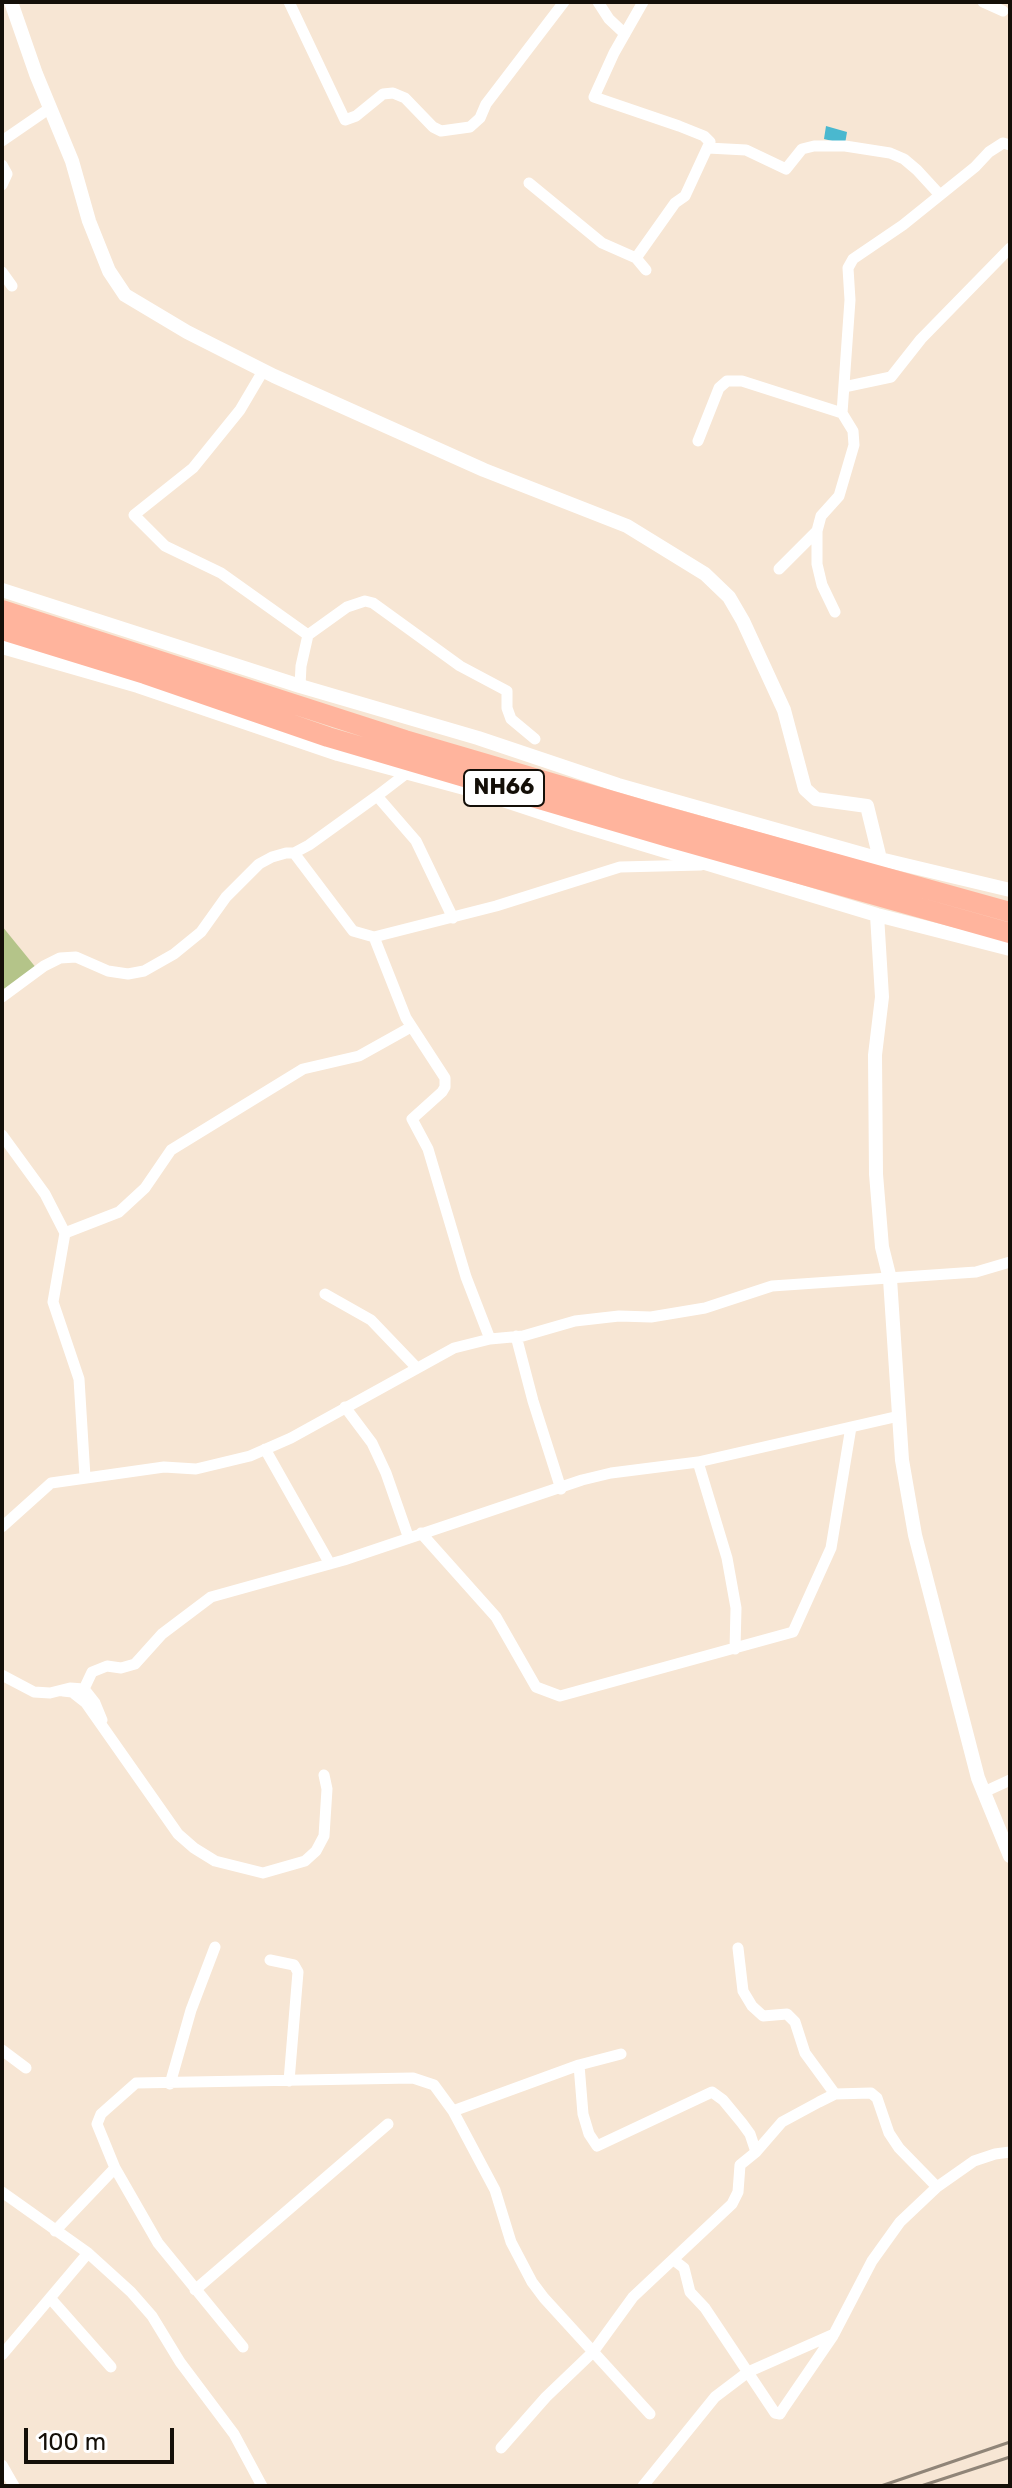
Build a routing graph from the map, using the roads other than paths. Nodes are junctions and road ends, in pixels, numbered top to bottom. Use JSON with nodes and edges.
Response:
{"nodes":[{"id":1,"x":11,"y":2,"type":"edge"},
{"id":2,"x":289,"y":2,"type":"edge"},
{"id":3,"x":564,"y":2,"type":"edge"},
{"id":4,"x":598,"y":2,"type":"edge"},
{"id":5,"x":643,"y":2,"type":"edge"},
{"id":6,"x":983,"y":2,"type":"edge"},
{"id":7,"x":1003,"y":11,"type":"dead end"},
{"id":8,"x":625,"y":34,"type":"junction"},
{"id":9,"x":50,"y":108,"type":"junction"},
{"id":10,"x":2,"y":141,"type":"edge"},
{"id":11,"x":1010,"y":145,"type":"edge"},
{"id":12,"x":708,"y":148,"type":"junction"},
{"id":13,"x":2,"y":165,"type":"edge"},
{"id":14,"x":529,"y":183,"type":"dead end"},
{"id":15,"x":2,"y":185,"type":"edge"},
{"id":16,"x":940,"y":195,"type":"junction"},
{"id":17,"x":1010,"y":248,"type":"edge"},
{"id":18,"x":636,"y":258,"type":"junction"},
{"id":19,"x":646,"y":270,"type":"dead end"},
{"id":20,"x":2,"y":272,"type":"edge"},
{"id":21,"x":12,"y":286,"type":"dead end"},
{"id":22,"x":263,"y":371,"type":"junction"},
{"id":23,"x":844,"y":387,"type":"junction"},
{"id":24,"x":842,"y":413,"type":"junction"},
{"id":25,"x":698,"y":441,"type":"dead end"},
{"id":26,"x":817,"y":531,"type":"junction"},
{"id":27,"x":779,"y":569,"type":"dead end"},
{"id":28,"x":2,"y":590,"type":"edge"},
{"id":29,"x":2,"y":610,"type":"edge"},
{"id":30,"x":835,"y":612,"type":"dead end"},
{"id":31,"x":2,"y":630,"type":"edge"},
{"id":32,"x":308,"y":635,"type":"junction"},
{"id":33,"x":2,"y":647,"type":"edge"},
{"id":34,"x":300,"y":686,"type":"junction"},
{"id":35,"x":535,"y":739,"type":"dead end"},
{"id":36,"x":407,"y":773,"type":"junction"},
{"id":37,"x":377,"y":796,"type":"junction"},
{"id":38,"x":294,"y":853,"type":"junction"},
{"id":39,"x":880,"y":859,"type":"junction"},
{"id":40,"x":711,"y":865,"type":"junction"},
{"id":41,"x":1010,"y":890,"type":"edge"},
{"id":42,"x":1010,"y":912,"type":"edge"},
{"id":43,"x":877,"y":915,"type":"junction"},
{"id":44,"x":453,"y":918,"type":"junction"},
{"id":45,"x":1010,"y":933,"type":"edge"},
{"id":46,"x":374,"y":937,"type":"junction"},
{"id":47,"x":1010,"y":949,"type":"edge"},
{"id":48,"x":2,"y":997,"type":"edge"},
{"id":49,"x":411,"y":1027,"type":"junction"},
{"id":50,"x":2,"y":1135,"type":"edge"},
{"id":51,"x":65,"y":1233,"type":"junction"},
{"id":52,"x":1010,"y":1262,"type":"edge"},
{"id":53,"x":890,"y":1279,"type":"junction"},
{"id":54,"x":325,"y":1294,"type":"dead end"},
{"id":55,"x":516,"y":1336,"type":"junction"},
{"id":56,"x":490,"y":1339,"type":"junction"},
{"id":57,"x":416,"y":1367,"type":"junction"},
{"id":58,"x":345,"y":1407,"type":"junction"},
{"id":59,"x":899,"y":1416,"type":"junction"},
{"id":60,"x":851,"y":1427,"type":"junction"},
{"id":61,"x":265,"y":1449,"type":"junction"},
{"id":62,"x":698,"y":1462,"type":"junction"},
{"id":63,"x":85,"y":1477,"type":"junction"},
{"id":64,"x":561,"y":1489,"type":"junction"},
{"id":65,"x":2,"y":1527,"type":"edge"},
{"id":66,"x":421,"y":1533,"type":"junction"},
{"id":67,"x":408,"y":1536,"type":"junction"},
{"id":68,"x":330,"y":1564,"type":"junction"},
{"id":69,"x":735,"y":1649,"type":"junction"},
{"id":70,"x":2,"y":1675,"type":"edge"},
{"id":71,"x":84,"y":1689,"type":"junction"},
{"id":72,"x":63,"y":1691,"type":"junction"},
{"id":73,"x":105,"y":1728,"type":"junction"},
{"id":74,"x":324,"y":1775,"type":"dead end"},
{"id":75,"x":1010,"y":1780,"type":"edge"},
{"id":76,"x":984,"y":1792,"type":"junction"},
{"id":77,"x":1010,"y":1856,"type":"edge"},
{"id":78,"x":215,"y":1947,"type":"dead end"},
{"id":79,"x":738,"y":1948,"type":"dead end"},
{"id":80,"x":270,"y":1960,"type":"dead end"},
{"id":81,"x":2,"y":2050,"type":"edge"},
{"id":82,"x":621,"y":2054,"type":"dead end"},
{"id":83,"x":579,"y":2065,"type":"junction"},
{"id":84,"x":26,"y":2068,"type":"dead end"},
{"id":85,"x":289,"y":2081,"type":"junction"},
{"id":86,"x":170,"y":2084,"type":"junction"},
{"id":87,"x":835,"y":2094,"type":"junction"},
{"id":88,"x":453,"y":2111,"type":"junction"},
{"id":89,"x":388,"y":2124,"type":"dead end"},
{"id":90,"x":756,"y":2152,"type":"junction"},
{"id":91,"x":1010,"y":2152,"type":"edge"},
{"id":92,"x":115,"y":2168,"type":"junction"},
{"id":93,"x":937,"y":2187,"type":"junction"},
{"id":94,"x":2,"y":2192,"type":"edge"},
{"id":95,"x":55,"y":2231,"type":"junction"},
{"id":96,"x":88,"y":2253,"type":"junction"},
{"id":97,"x":675,"y":2261,"type":"junction"},
{"id":98,"x":195,"y":2290,"type":"junction"},
{"id":99,"x":50,"y":2298,"type":"junction"},
{"id":100,"x":834,"y":2334,"type":"junction"},
{"id":101,"x":243,"y":2347,"type":"dead end"},
{"id":102,"x":593,"y":2352,"type":"junction"},
{"id":103,"x":2,"y":2355,"type":"edge"},
{"id":104,"x":111,"y":2367,"type":"dead end"},
{"id":105,"x":748,"y":2372,"type":"junction"},
{"id":106,"x":650,"y":2414,"type":"dead end"},
{"id":107,"x":501,"y":2448,"type":"dead end"},
{"id":108,"x":2,"y":2465,"type":"edge"},
{"id":109,"x":14,"y":2486,"type":"edge"},
{"id":110,"x":262,"y":2486,"type":"edge"},
{"id":111,"x":643,"y":2486,"type":"edge"}],
"edges":[{"from":1,"to":9,"type":"main road"},
{"from":2,"to":3,"type":"street"},
{"from":4,"to":8,"type":"street"},
{"from":5,"to":8,"type":"street"},
{"from":6,"to":7,"type":"street"},
{"from":8,"to":12,"type":"street"},
{"from":9,"to":10,"type":"street"},
{"from":9,"to":22,"type":"main road"},
{"from":11,"to":16,"type":"street"},
{"from":12,"to":16,"type":"street"},
{"from":12,"to":18,"type":"street"},
{"from":13,"to":15,"type":"street"},
{"from":14,"to":18,"type":"street"},
{"from":16,"to":23,"type":"street"},
{"from":17,"to":23,"type":"street"},
{"from":18,"to":19,"type":"street"},
{"from":20,"to":21,"type":"street"},
{"from":22,"to":32,"type":"street"},
{"from":22,"to":39,"type":"main road"},
{"from":23,"to":24,"type":"street"},
{"from":24,"to":25,"type":"street"},
{"from":24,"to":26,"type":"street"},
{"from":26,"to":27,"type":"street"},
{"from":26,"to":30,"type":"street"},
{"from":28,"to":34,"type":"main road"},
{"from":29,"to":42,"type":"highway","number":"NH66"},
{"from":31,"to":45,"type":"highway","number":"NH66"},
{"from":32,"to":34,"type":"street"},
{"from":32,"to":35,"type":"street"},
{"from":33,"to":36,"type":"main road"},
{"from":34,"to":39,"type":"main road"},
{"from":36,"to":37,"type":"street"},
{"from":36,"to":40,"type":"main road"},
{"from":37,"to":38,"type":"street"},
{"from":37,"to":44,"type":"street"},
{"from":38,"to":46,"type":"street"},
{"from":38,"to":48,"type":"street"},
{"from":39,"to":41,"type":"main road"},
{"from":40,"to":43,"type":"main road"},
{"from":40,"to":44,"type":"street"},
{"from":43,"to":47,"type":"main road"},
{"from":43,"to":53,"type":"main road"},
{"from":44,"to":46,"type":"street"},
{"from":46,"to":49,"type":"street"},
{"from":49,"to":51,"type":"street"},
{"from":49,"to":56,"type":"street"},
{"from":50,"to":51,"type":"street"},
{"from":51,"to":63,"type":"street"},
{"from":52,"to":53,"type":"street"},
{"from":53,"to":55,"type":"street"},
{"from":53,"to":59,"type":"main road"},
{"from":54,"to":57,"type":"street"},
{"from":55,"to":56,"type":"street"},
{"from":55,"to":64,"type":"street"},
{"from":56,"to":57,"type":"street"},
{"from":57,"to":58,"type":"street"},
{"from":58,"to":61,"type":"street"},
{"from":58,"to":67,"type":"street"},
{"from":59,"to":60,"type":"street"},
{"from":59,"to":76,"type":"main road"},
{"from":60,"to":62,"type":"street"},
{"from":60,"to":69,"type":"street"},
{"from":61,"to":63,"type":"street"},
{"from":61,"to":68,"type":"street"},
{"from":62,"to":64,"type":"street"},
{"from":62,"to":69,"type":"street"},
{"from":63,"to":65,"type":"street"},
{"from":64,"to":66,"type":"street"},
{"from":66,"to":67,"type":"street"},
{"from":66,"to":69,"type":"street"},
{"from":67,"to":68,"type":"street"},
{"from":68,"to":71,"type":"street"},
{"from":70,"to":72,"type":"street"},
{"from":71,"to":72,"type":"street"},
{"from":71,"to":73,"type":"street"},
{"from":72,"to":73,"type":"street"},
{"from":73,"to":74,"type":"street"},
{"from":75,"to":76,"type":"street"},
{"from":76,"to":77,"type":"main road"},
{"from":78,"to":86,"type":"street"},
{"from":79,"to":87,"type":"street"},
{"from":80,"to":85,"type":"street"},
{"from":81,"to":84,"type":"street"},
{"from":82,"to":83,"type":"street"},
{"from":83,"to":88,"type":"street"},
{"from":83,"to":90,"type":"street"},
{"from":85,"to":86,"type":"street"},
{"from":85,"to":88,"type":"street"},
{"from":86,"to":92,"type":"street"},
{"from":87,"to":90,"type":"street"},
{"from":87,"to":93,"type":"street"},
{"from":88,"to":102,"type":"street"},
{"from":89,"to":98,"type":"street"},
{"from":90,"to":97,"type":"street"},
{"from":91,"to":93,"type":"street"},
{"from":92,"to":95,"type":"street"},
{"from":92,"to":98,"type":"street"},
{"from":93,"to":100,"type":"street"},
{"from":94,"to":95,"type":"street"},
{"from":95,"to":96,"type":"street"},
{"from":96,"to":99,"type":"street"},
{"from":96,"to":110,"type":"street"},
{"from":97,"to":102,"type":"street"},
{"from":97,"to":105,"type":"street"},
{"from":98,"to":101,"type":"street"},
{"from":99,"to":103,"type":"street"},
{"from":99,"to":104,"type":"street"},
{"from":100,"to":105,"type":"street"},
{"from":100,"to":105,"type":"street"},
{"from":102,"to":106,"type":"street"},
{"from":102,"to":107,"type":"street"},
{"from":105,"to":111,"type":"street"},
{"from":108,"to":109,"type":"street"}]}
